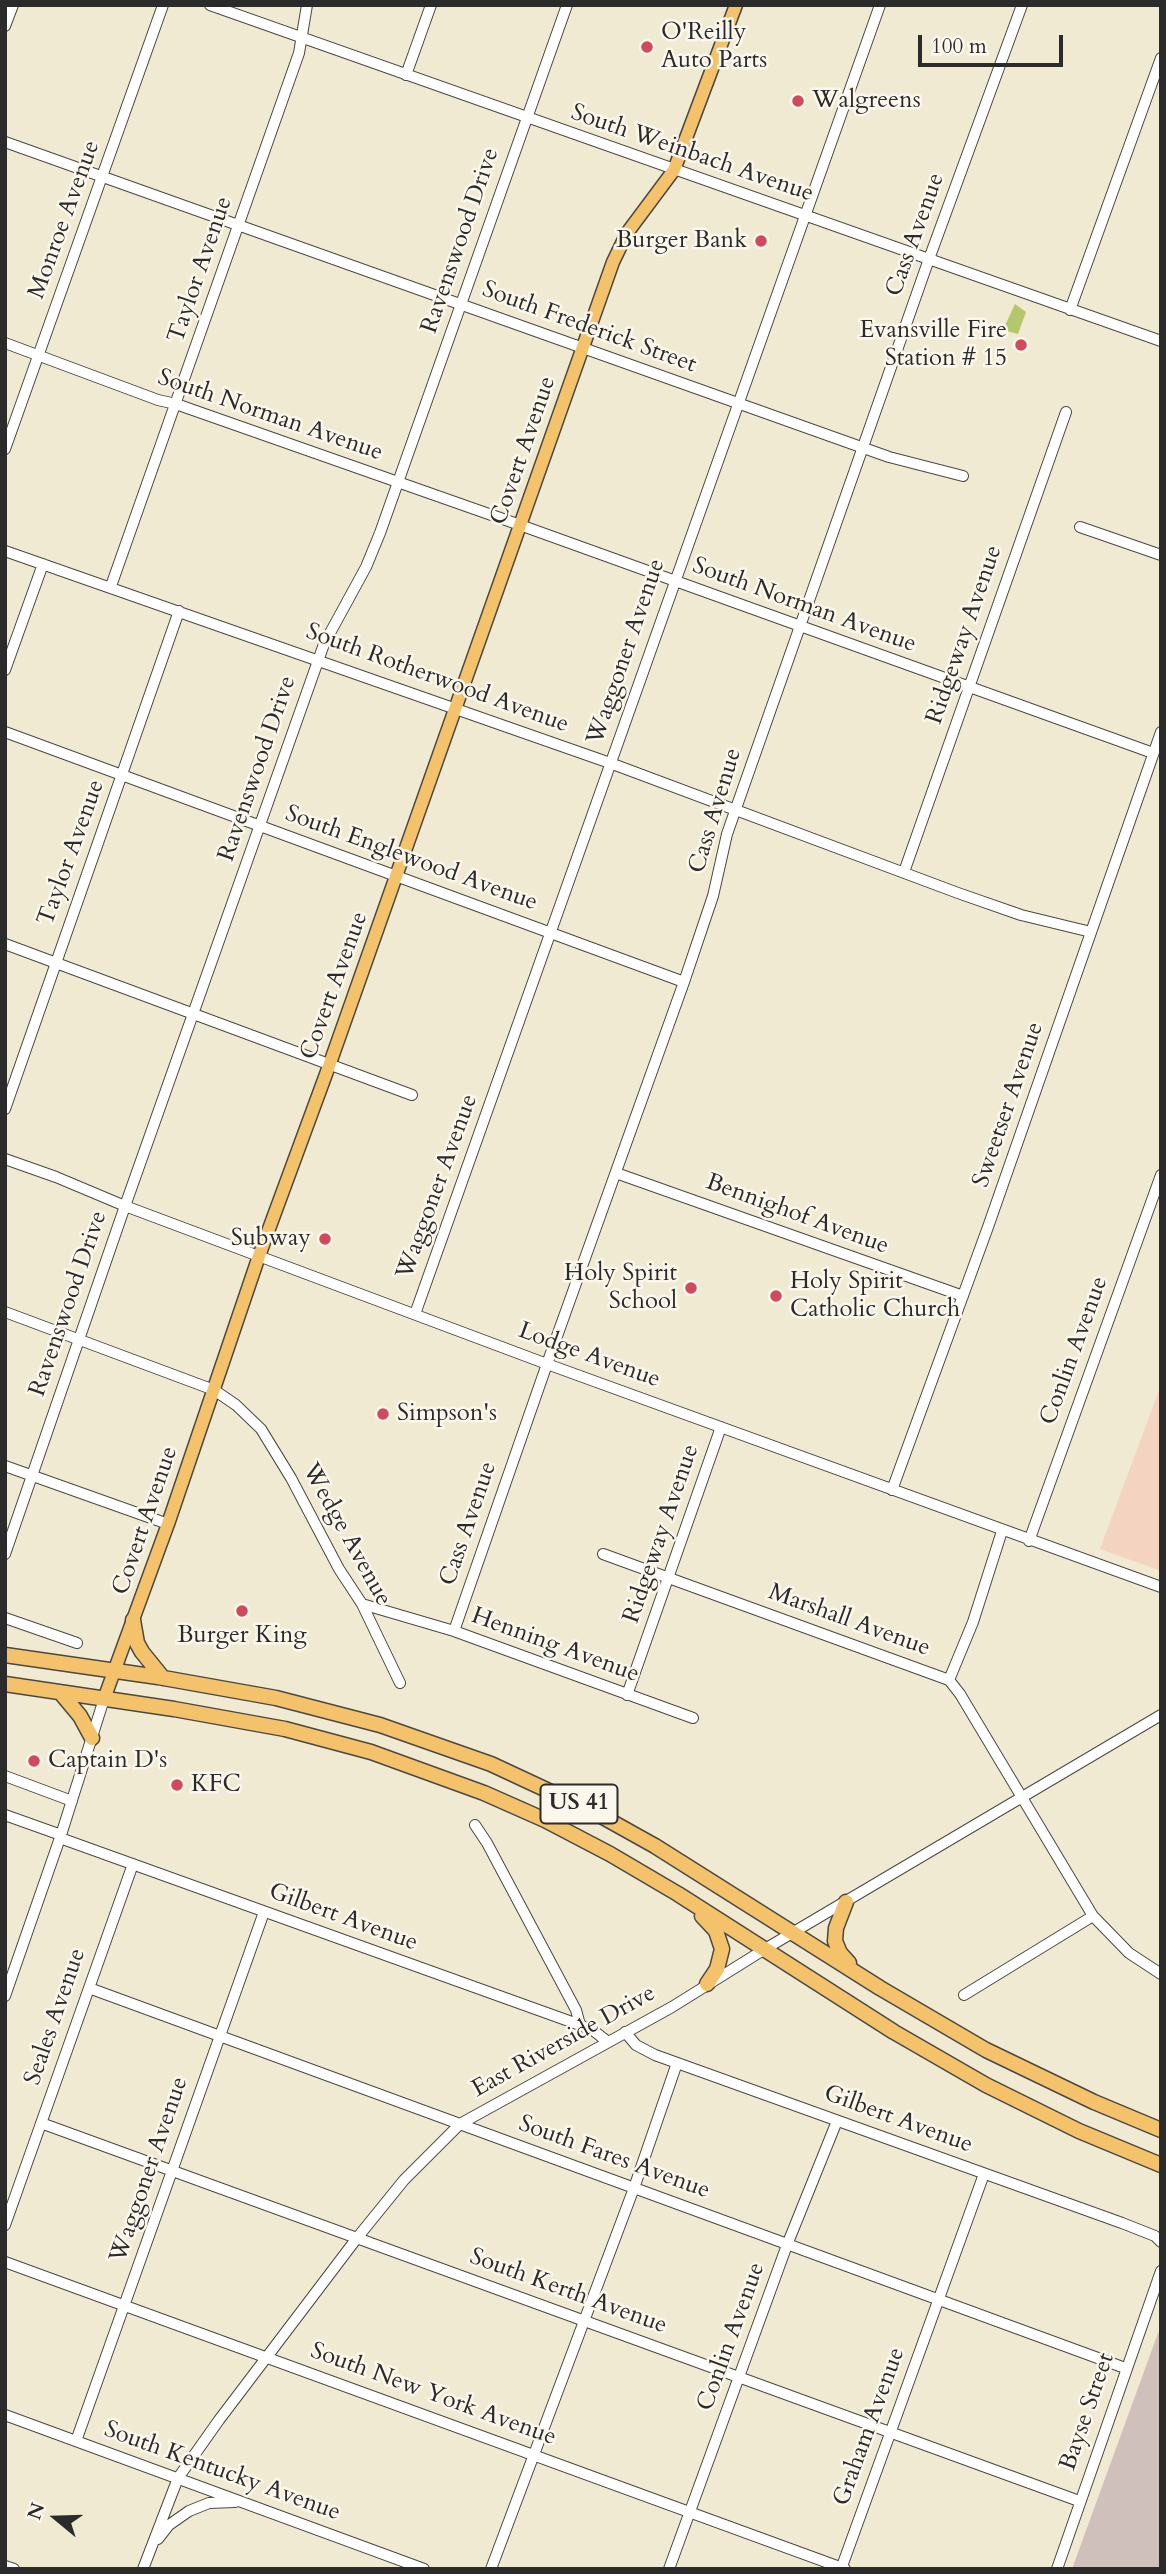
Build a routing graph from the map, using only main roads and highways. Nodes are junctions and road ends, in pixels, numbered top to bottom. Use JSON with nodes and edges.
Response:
{"nodes":[{"id":1,"x":736,"y":5,"type":"edge"},
{"id":2,"x":133,"y":1620,"type":"junction"},
{"id":3,"x":5,"y":1656,"type":"edge"},
{"id":4,"x":113,"y":1671,"type":"junction"},
{"id":5,"x":163,"y":1678,"type":"junction"},
{"id":6,"x":5,"y":1684,"type":"edge"},
{"id":7,"x":60,"y":1692,"type":"junction"},
{"id":8,"x":104,"y":1699,"type":"junction"},
{"id":9,"x":92,"y":1738,"type":"road end"},
{"id":10,"x":678,"y":1894,"type":"junction"},
{"id":11,"x":846,"y":1902,"type":"road end"},
{"id":12,"x":707,"y":1984,"type":"road end"},
{"id":13,"x":880,"y":1988,"type":"junction"},
{"id":14,"x":1161,"y":2130,"type":"edge"},
{"id":15,"x":1161,"y":2165,"type":"edge"}],
"edges":[{"from":1,"to":2,"type":"main road","name":"Covert Avenue"},
{"from":2,"to":4,"type":"main road","name":"Covert Avenue"},
{"from":2,"to":5,"type":"highway"},
{"from":3,"to":4,"type":"highway","number":"US 41"},
{"from":4,"to":5,"type":"highway","number":"US 41"},
{"from":4,"to":8,"type":"main road","name":"Covert Avenue"},
{"from":5,"to":13,"type":"highway","number":"US 41"},
{"from":6,"to":7,"type":"highway","number":"US 41"},
{"from":7,"to":8,"type":"highway","number":"US 41"},
{"from":7,"to":9,"type":"highway"},
{"from":8,"to":10,"type":"highway","number":"US 41"},
{"from":10,"to":12,"type":"highway"},
{"from":10,"to":15,"type":"highway","number":"US 41"},
{"from":11,"to":13,"type":"highway"},
{"from":13,"to":14,"type":"highway","number":"US 41"}]}
